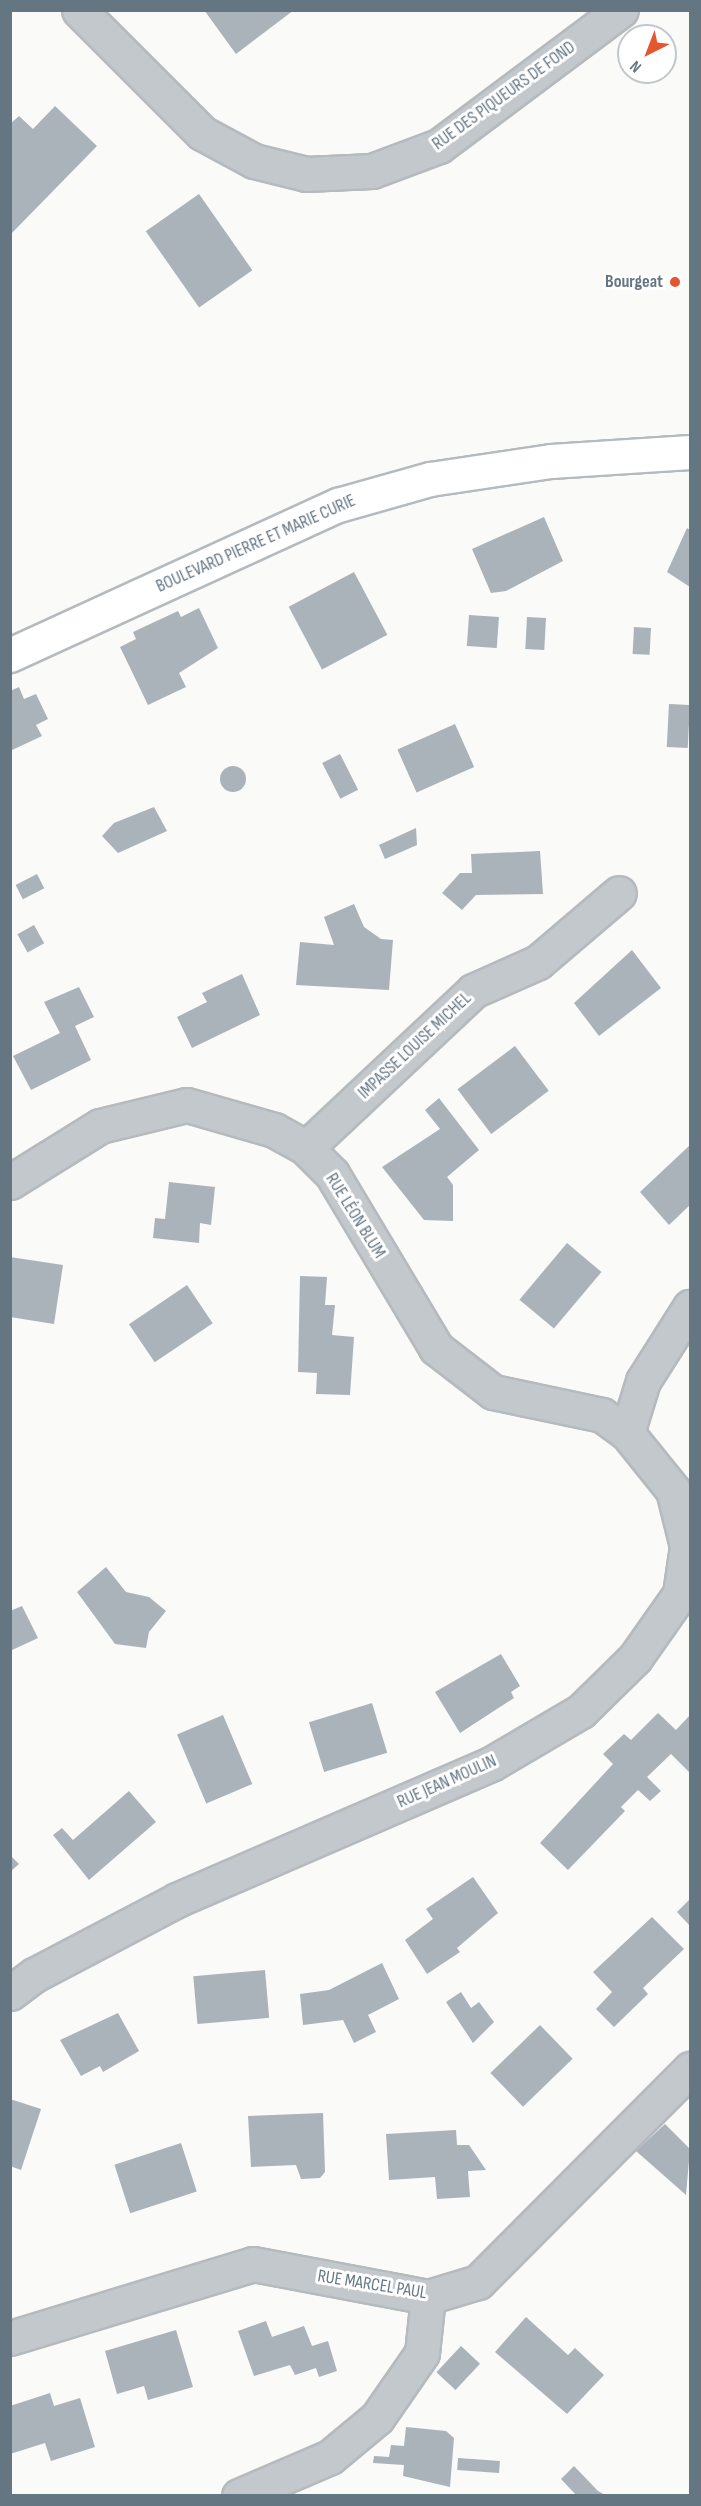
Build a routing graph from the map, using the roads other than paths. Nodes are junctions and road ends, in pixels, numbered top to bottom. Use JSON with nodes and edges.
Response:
{"nodes":[{"id":1,"x":79,"y":10,"type":"edge"},
{"id":2,"x":621,"y":10,"type":"edge"},
{"id":3,"x":690,"y":452,"type":"edge"},
{"id":4,"x":10,"y":655,"type":"edge"},
{"id":5,"x":619,"y":893,"type":"dead end"},
{"id":6,"x":306,"y":1148,"type":"junction"},
{"id":7,"x":10,"y":1182,"type":"edge"},
{"id":8,"x":690,"y":1307,"type":"edge"},
{"id":9,"x":627,"y":1433,"type":"junction"},
{"id":10,"x":10,"y":1993,"type":"edge"},
{"id":11,"x":690,"y":2069,"type":"edge"},
{"id":12,"x":428,"y":2297,"type":"junction"},
{"id":13,"x":10,"y":2338,"type":"edge"},
{"id":14,"x":239,"y":2496,"type":"edge"}],
"edges":[{"from":1,"to":2,"type":"street","name":"RUE DES PIQUEURS DE FOND"},
{"from":3,"to":4,"type":"main road","name":"BOULEVARD PIERRE ET MARIE CURIE"},
{"from":5,"to":6,"type":"street","name":"IMPASSE LOUISE MICHEL"},
{"from":6,"to":7,"type":"street","name":"RUE LÉON BLUM"},
{"from":6,"to":9,"type":"street","name":"RUE LÉON BLUM"},
{"from":8,"to":9,"type":"street"},
{"from":9,"to":10,"type":"street","name":"RUE JEAN MOULIN"},
{"from":11,"to":12,"type":"street","name":"RUE MARCEL PAUL"},
{"from":12,"to":13,"type":"street","name":"RUE MARCEL PAUL"},
{"from":12,"to":14,"type":"street"}]}
